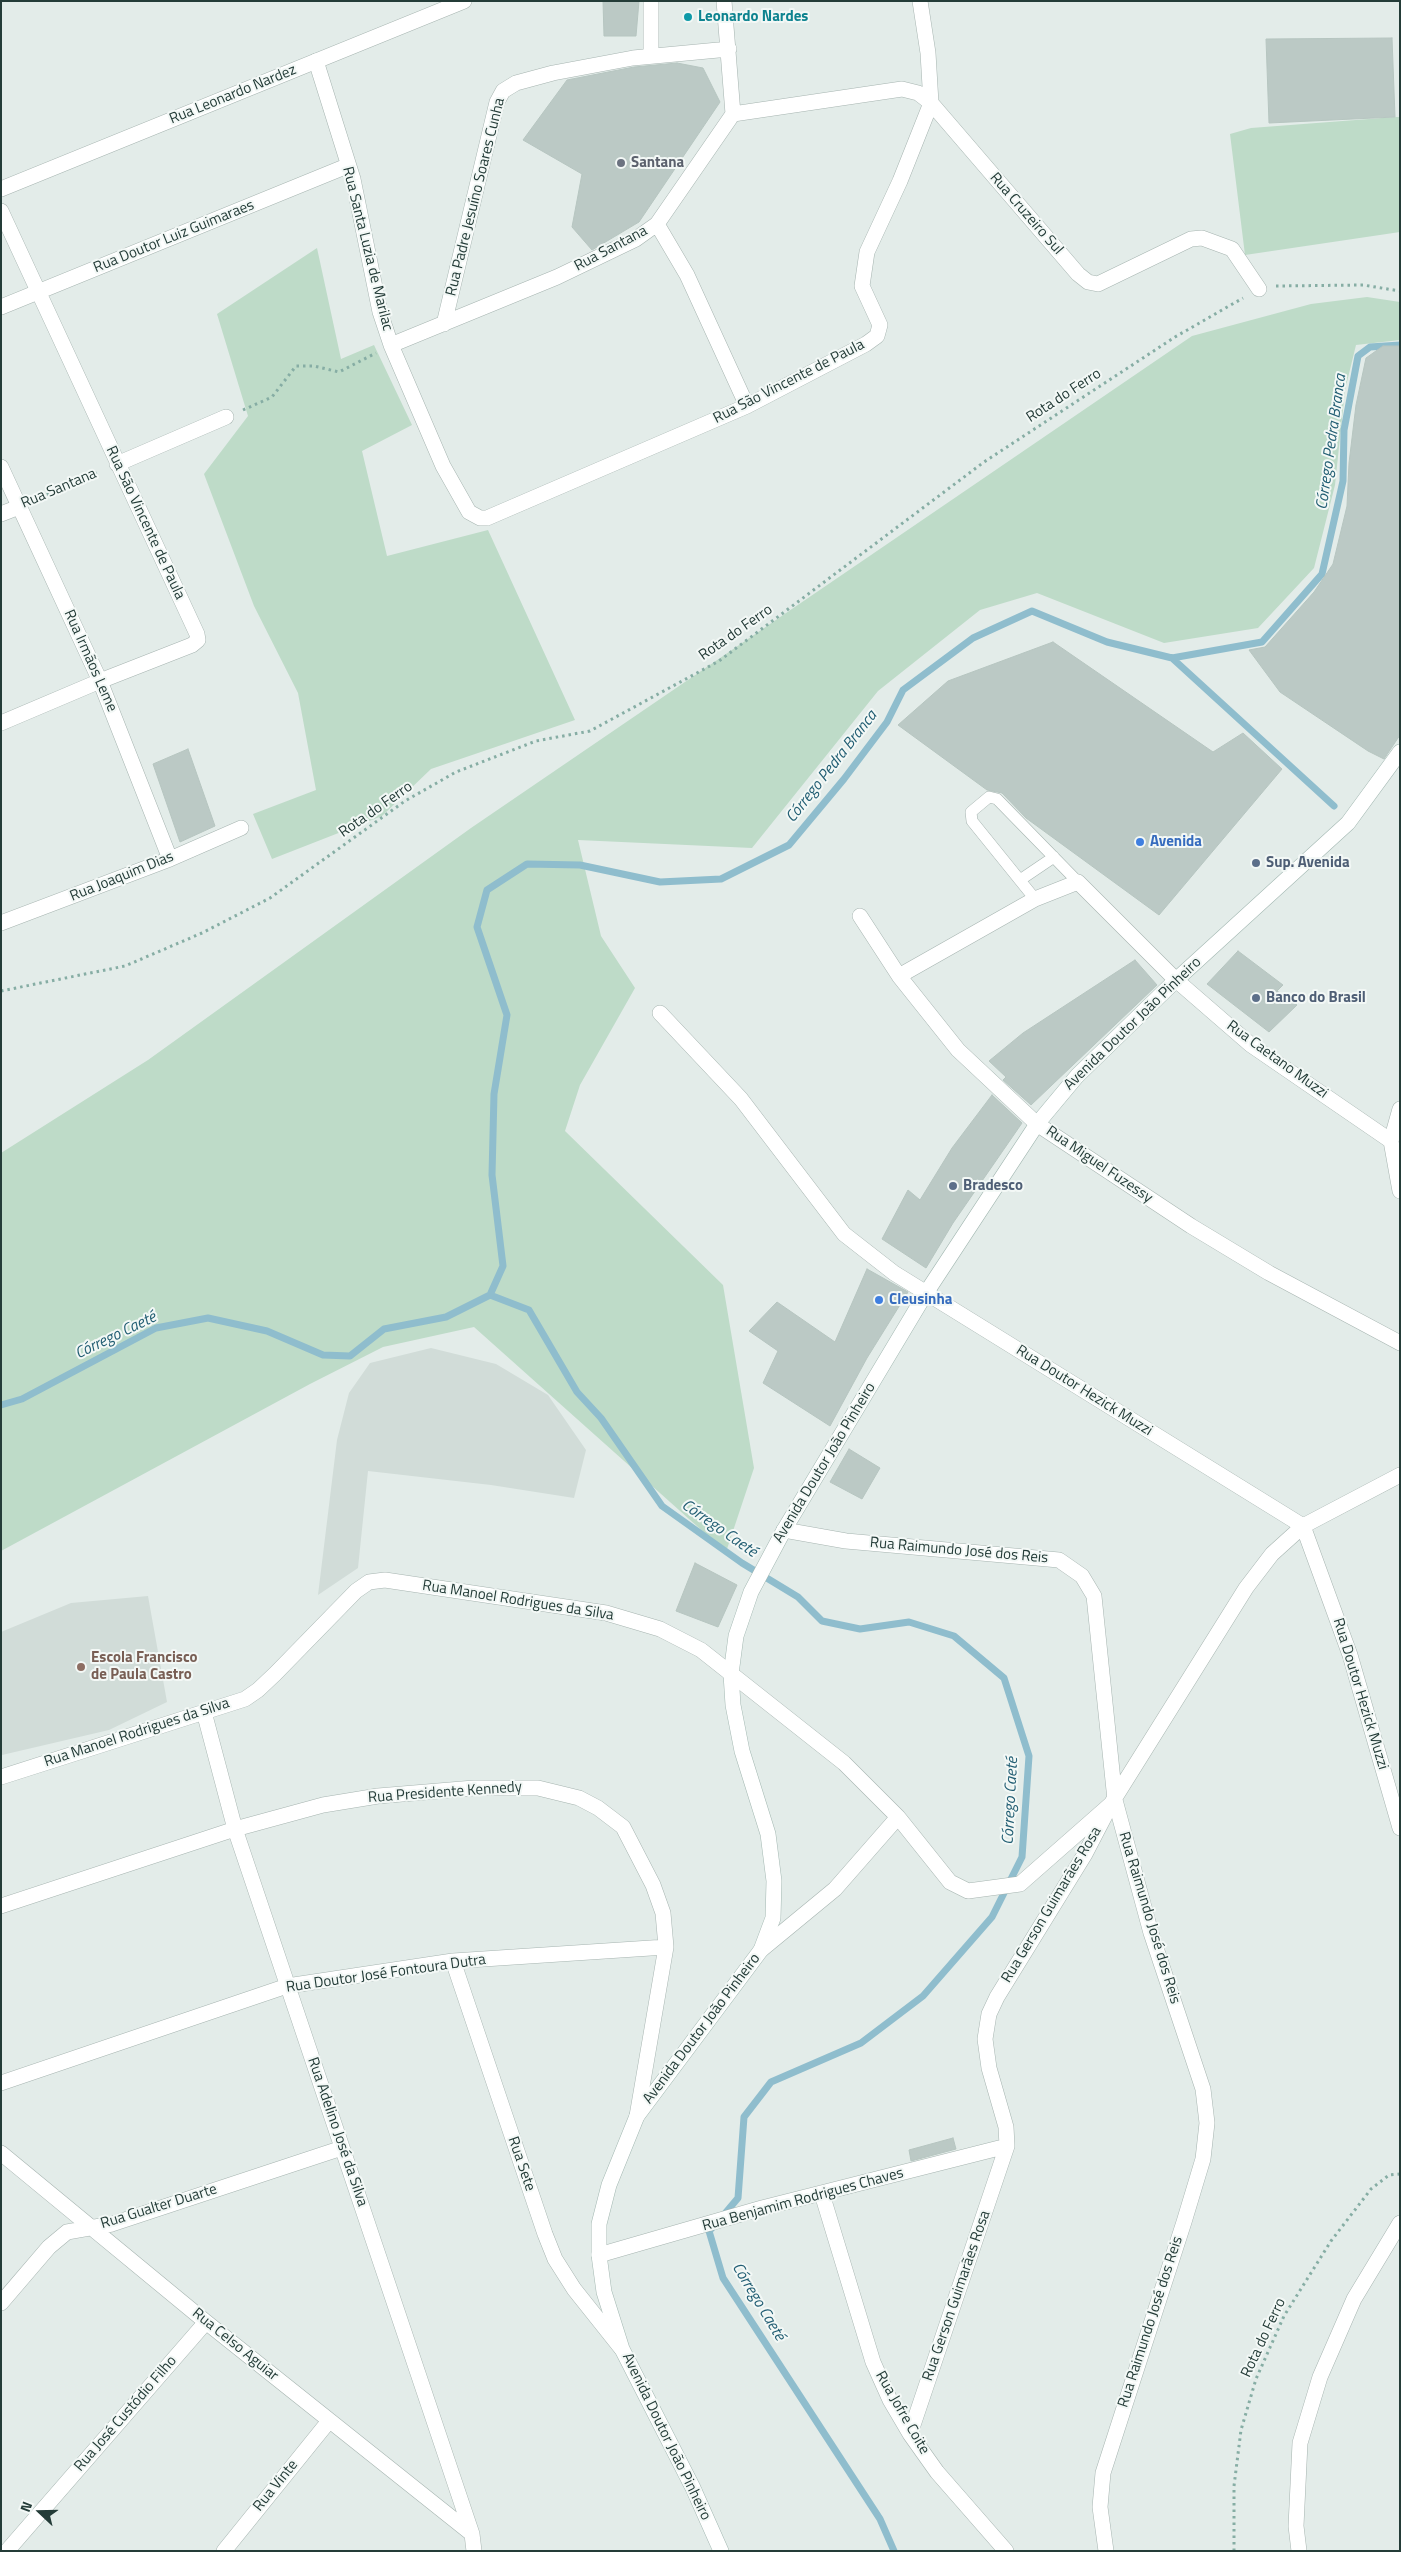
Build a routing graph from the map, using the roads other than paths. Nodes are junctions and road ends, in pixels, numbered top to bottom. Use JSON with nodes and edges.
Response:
{"nodes":[{"id":1,"x":464,"y":1,"type":"edge"},
{"id":2,"x":652,"y":1,"type":"edge"},
{"id":3,"x":724,"y":1,"type":"edge"},
{"id":4,"x":920,"y":1,"type":"edge"},
{"id":5,"x":729,"y":49,"type":"junction"},
{"id":6,"x":651,"y":55,"type":"junction"},
{"id":7,"x":316,"y":61,"type":"junction"},
{"id":8,"x":931,"y":103,"type":"junction"},
{"id":9,"x":734,"y":114,"type":"junction"},
{"id":10,"x":347,"y":166,"type":"junction"},
{"id":11,"x":1,"y":189,"type":"edge"},
{"id":12,"x":1,"y":211,"type":"edge"},
{"id":13,"x":657,"y":224,"type":"junction"},
{"id":14,"x":1259,"y":288,"type":"road end"},
{"id":15,"x":39,"y":292,"type":"junction"},
{"id":16,"x":1,"y":307,"type":"edge"},
{"id":17,"x":444,"y":324,"type":"junction"},
{"id":18,"x":391,"y":345,"type":"junction"},
{"id":19,"x":747,"y":406,"type":"junction"},
{"id":20,"x":226,"y":417,"type":"road end"},
{"id":21,"x":117,"y":464,"type":"junction"},
{"id":22,"x":1,"y":468,"type":"edge"},
{"id":23,"x":19,"y":507,"type":"junction"},
{"id":24,"x":469,"y":512,"type":"joint"},
{"id":25,"x":1,"y":514,"type":"edge"},
{"id":26,"x":100,"y":682,"type":"junction"},
{"id":27,"x":1,"y":723,"type":"edge"},
{"id":28,"x":1400,"y":752,"type":"edge"},
{"id":29,"x":241,"y":828,"type":"dead end"},
{"id":30,"x":1054,"y":857,"type":"junction"},
{"id":31,"x":170,"y":859,"type":"junction"},
{"id":32,"x":1020,"y":880,"type":"junction"},
{"id":33,"x":1078,"y":882,"type":"junction"},
{"id":34,"x":1035,"y":899,"type":"junction"},
{"id":35,"x":860,"y":916,"type":"dead end"},
{"id":36,"x":1,"y":923,"type":"edge"},
{"id":37,"x":899,"y":976,"type":"junction"},
{"id":38,"x":1176,"y":980,"type":"junction"},
{"id":39,"x":660,"y":1013,"type":"dead end"},
{"id":40,"x":1400,"y":1109,"type":"edge"},
{"id":41,"x":1036,"y":1124,"type":"junction"},
{"id":42,"x":1391,"y":1141,"type":"junction"},
{"id":43,"x":1400,"y":1191,"type":"edge"},
{"id":44,"x":926,"y":1293,"type":"junction"},
{"id":45,"x":1400,"y":1343,"type":"edge"},
{"id":46,"x":1400,"y":1476,"type":"edge"},
{"id":47,"x":1303,"y":1526,"type":"junction"},
{"id":48,"x":782,"y":1535,"type":"junction"},
{"id":49,"x":731,"y":1674,"type":"junction"},
{"id":50,"x":204,"y":1712,"type":"junction"},
{"id":51,"x":1,"y":1777,"type":"edge"},
{"id":52,"x":1113,"y":1802,"type":"junction"},
{"id":53,"x":898,"y":1817,"type":"junction"},
{"id":54,"x":1400,"y":1828,"type":"edge"},
{"id":55,"x":235,"y":1829,"type":"junction"},
{"id":56,"x":1,"y":1906,"type":"edge"},
{"id":57,"x":666,"y":1947,"type":"junction"},
{"id":58,"x":761,"y":1950,"type":"junction"},
{"id":59,"x":453,"y":1961,"type":"junction"},
{"id":60,"x":287,"y":1986,"type":"junction"},
{"id":61,"x":1,"y":2083,"type":"edge"},
{"id":62,"x":637,"y":2116,"type":"junction"},
{"id":63,"x":1007,"y":2146,"type":"junction"},
{"id":64,"x":342,"y":2148,"type":"junction"},
{"id":65,"x":1,"y":2153,"type":"edge"},
{"id":66,"x":822,"y":2194,"type":"junction"},
{"id":67,"x":1400,"y":2224,"type":"edge"},
{"id":68,"x":91,"y":2228,"type":"junction"},
{"id":69,"x":599,"y":2255,"type":"junction"},
{"id":70,"x":1,"y":2303,"type":"edge"},
{"id":71,"x":206,"y":2322,"type":"junction"},
{"id":72,"x":622,"y":2349,"type":"junction"},
{"id":73,"x":329,"y":2421,"type":"junction"},
{"id":74,"x":910,"y":2434,"type":"junction"},
{"id":75,"x":472,"y":2534,"type":"junction"},
{"id":76,"x":7,"y":2551,"type":"edge"},
{"id":77,"x":224,"y":2551,"type":"edge"},
{"id":78,"x":474,"y":2551,"type":"edge"},
{"id":79,"x":721,"y":2551,"type":"edge"},
{"id":80,"x":1006,"y":2551,"type":"edge"},
{"id":81,"x":1106,"y":2551,"type":"edge"},
{"id":82,"x":1300,"y":2551,"type":"edge"}],
"edges":[{"from":1,"to":7,"type":"street","name":"Rua Leonardo Nardez"},
{"from":2,"to":6,"type":"street"},
{"from":3,"to":5,"type":"street"},
{"from":4,"to":8,"type":"street"},
{"from":5,"to":6,"type":"street","name":"Rua Padre Jesuíno Soares Cunha"},
{"from":5,"to":9,"type":"street"},
{"from":6,"to":17,"type":"street","name":"Rua Padre Jesuíno Soares Cunha"},
{"from":7,"to":10,"type":"street","name":"Rua Santa Luzia de Marilac"},
{"from":7,"to":11,"type":"street","name":"Rua Leonardo Nardez"},
{"from":8,"to":9,"type":"street"},
{"from":8,"to":14,"type":"street","name":"Rua Cruzeiro Sul"},
{"from":8,"to":19,"type":"street","name":"Rua São Vincente de Paula"},
{"from":9,"to":13,"type":"street","name":"Rua Santana"},
{"from":10,"to":15,"type":"street","name":"Rua Doutor Luiz Guimaraes"},
{"from":10,"to":18,"type":"street","name":"Rua Santa Luzia de Marilac"},
{"from":12,"to":15,"type":"street","name":"Rua São Vincente de Paula"},
{"from":13,"to":17,"type":"street","name":"Rua Santana"},
{"from":13,"to":19,"type":"street"},
{"from":15,"to":16,"type":"street","name":"Rua Doutor Luiz Guimaraes"},
{"from":15,"to":21,"type":"street","name":"Rua São Vincente de Paula"},
{"from":17,"to":18,"type":"street","name":"Rua Santana"},
{"from":18,"to":24,"type":"street","name":"Rua Santa Luzia de Marilac"},
{"from":19,"to":24,"type":"street","name":"Rua São Vincente de Paula"},
{"from":20,"to":21,"type":"street"},
{"from":21,"to":26,"type":"street","name":"Rua São Vincente de Paula"},
{"from":22,"to":23,"type":"street","name":"Rua Irmãos Leme"},
{"from":23,"to":25,"type":"street","name":"Rua Santana"},
{"from":23,"to":26,"type":"street","name":"Rua Irmãos Leme"},
{"from":26,"to":27,"type":"street","name":"Rua São Vincente de Paula"},
{"from":26,"to":31,"type":"street","name":"Rua Irmãos Leme"},
{"from":28,"to":38,"type":"street","name":"Avenida Doutor João Pinheiro"},
{"from":29,"to":31,"type":"street","name":"Rua Joaquim Dias"},
{"from":30,"to":32,"type":"lane"},
{"from":30,"to":32,"type":"lane"},
{"from":30,"to":33,"type":"lane"},
{"from":31,"to":36,"type":"street","name":"Rua Joaquim Dias"},
{"from":32,"to":34,"type":"lane"},
{"from":33,"to":34,"type":"street"},
{"from":33,"to":38,"type":"street","name":"Rua Caetano Muzzi"},
{"from":34,"to":37,"type":"street"},
{"from":35,"to":37,"type":"street","name":"Rua Miguel Fuzessy"},
{"from":37,"to":41,"type":"street","name":"Rua Miguel Fuzessy"},
{"from":38,"to":41,"type":"street","name":"Avenida Doutor João Pinheiro"},
{"from":38,"to":42,"type":"street","name":"Rua Caetano Muzzi"},
{"from":39,"to":44,"type":"street","name":"Rua Doutor Hezick Muzzi"},
{"from":40,"to":42,"type":"street"},
{"from":41,"to":44,"type":"street","name":"Avenida Doutor João Pinheiro"},
{"from":41,"to":45,"type":"street","name":"Rua Miguel Fuzessy"},
{"from":42,"to":43,"type":"street"},
{"from":44,"to":47,"type":"street","name":"Rua Doutor Hezick Muzzi"},
{"from":44,"to":48,"type":"street","name":"Avenida Doutor João Pinheiro"},
{"from":46,"to":47,"type":"street","name":"Rua Gerson Guimarães Rosa"},
{"from":47,"to":52,"type":"street","name":"Rua Gerson Guimarães Rosa"},
{"from":47,"to":54,"type":"street","name":"Rua Doutor Hezick Muzzi"},
{"from":48,"to":49,"type":"street","name":"Avenida Doutor João Pinheiro"},
{"from":48,"to":52,"type":"street","name":"Rua Raimundo José dos Reis"},
{"from":49,"to":50,"type":"street","name":"Rua Manoel Rodrigues da Silva"},
{"from":49,"to":53,"type":"street","name":"Rua Manoel Rodrigues da Silva"},
{"from":49,"to":58,"type":"street","name":"Avenida Doutor João Pinheiro"},
{"from":50,"to":51,"type":"street","name":"Rua Manoel Rodrigues da Silva"},
{"from":50,"to":55,"type":"street","name":"Rua Adelino José da Silva"},
{"from":52,"to":53,"type":"street","name":"Rua Manoel Rodrigues da Silva"},
{"from":52,"to":63,"type":"street","name":"Rua Gerson Guimarães Rosa"},
{"from":52,"to":81,"type":"street","name":"Rua Raimundo José dos Reis"},
{"from":53,"to":58,"type":"street"},
{"from":55,"to":56,"type":"street","name":"Rua Presidente Kennedy"},
{"from":55,"to":57,"type":"street","name":"Rua Presidente Kennedy"},
{"from":55,"to":60,"type":"street","name":"Rua Adelino José da Silva"},
{"from":57,"to":59,"type":"street","name":"Rua Doutor José Fontoura Dutra"},
{"from":57,"to":62,"type":"street","name":"Rua Presidente Kennedy"},
{"from":58,"to":62,"type":"street","name":"Avenida Doutor João Pinheiro"},
{"from":59,"to":60,"type":"street","name":"Rua Doutor José Fontoura Dutra"},
{"from":59,"to":72,"type":"street","name":"Rua Sete"},
{"from":60,"to":61,"type":"street","name":"Rua Doutor José Fontoura Dutra"},
{"from":60,"to":64,"type":"street","name":"Rua Adelino José da Silva"},
{"from":62,"to":69,"type":"street","name":"Avenida Doutor João Pinheiro"},
{"from":63,"to":66,"type":"street","name":"Rua Benjamim Rodrigues Chaves"},
{"from":63,"to":74,"type":"street","name":"Rua Gerson Guimarães Rosa"},
{"from":64,"to":68,"type":"street","name":"Rua Gualter Duarte"},
{"from":64,"to":75,"type":"street","name":"Rua Adelino José da Silva"},
{"from":65,"to":68,"type":"street","name":"Rua Celso Aguiar"},
{"from":66,"to":69,"type":"street","name":"Rua Benjamim Rodrigues Chaves"},
{"from":66,"to":74,"type":"street","name":"Rua Jofre Coite"},
{"from":67,"to":82,"type":"street"},
{"from":68,"to":70,"type":"street","name":"Rua Gualter Duarte"},
{"from":68,"to":71,"type":"street","name":"Rua Celso Aguiar"},
{"from":69,"to":72,"type":"street","name":"Avenida Doutor João Pinheiro"},
{"from":71,"to":73,"type":"street","name":"Rua Celso Aguiar"},
{"from":71,"to":76,"type":"street","name":"Rua José Custódio Filho"},
{"from":72,"to":79,"type":"street","name":"Avenida Doutor João Pinheiro"},
{"from":73,"to":75,"type":"street","name":"Rua Celso Aguiar"},
{"from":73,"to":77,"type":"street","name":"Rua Vinte"},
{"from":74,"to":80,"type":"street","name":"Rua Jofre Coite"},
{"from":75,"to":78,"type":"street","name":"Rua Adelino José da Silva"}]}
